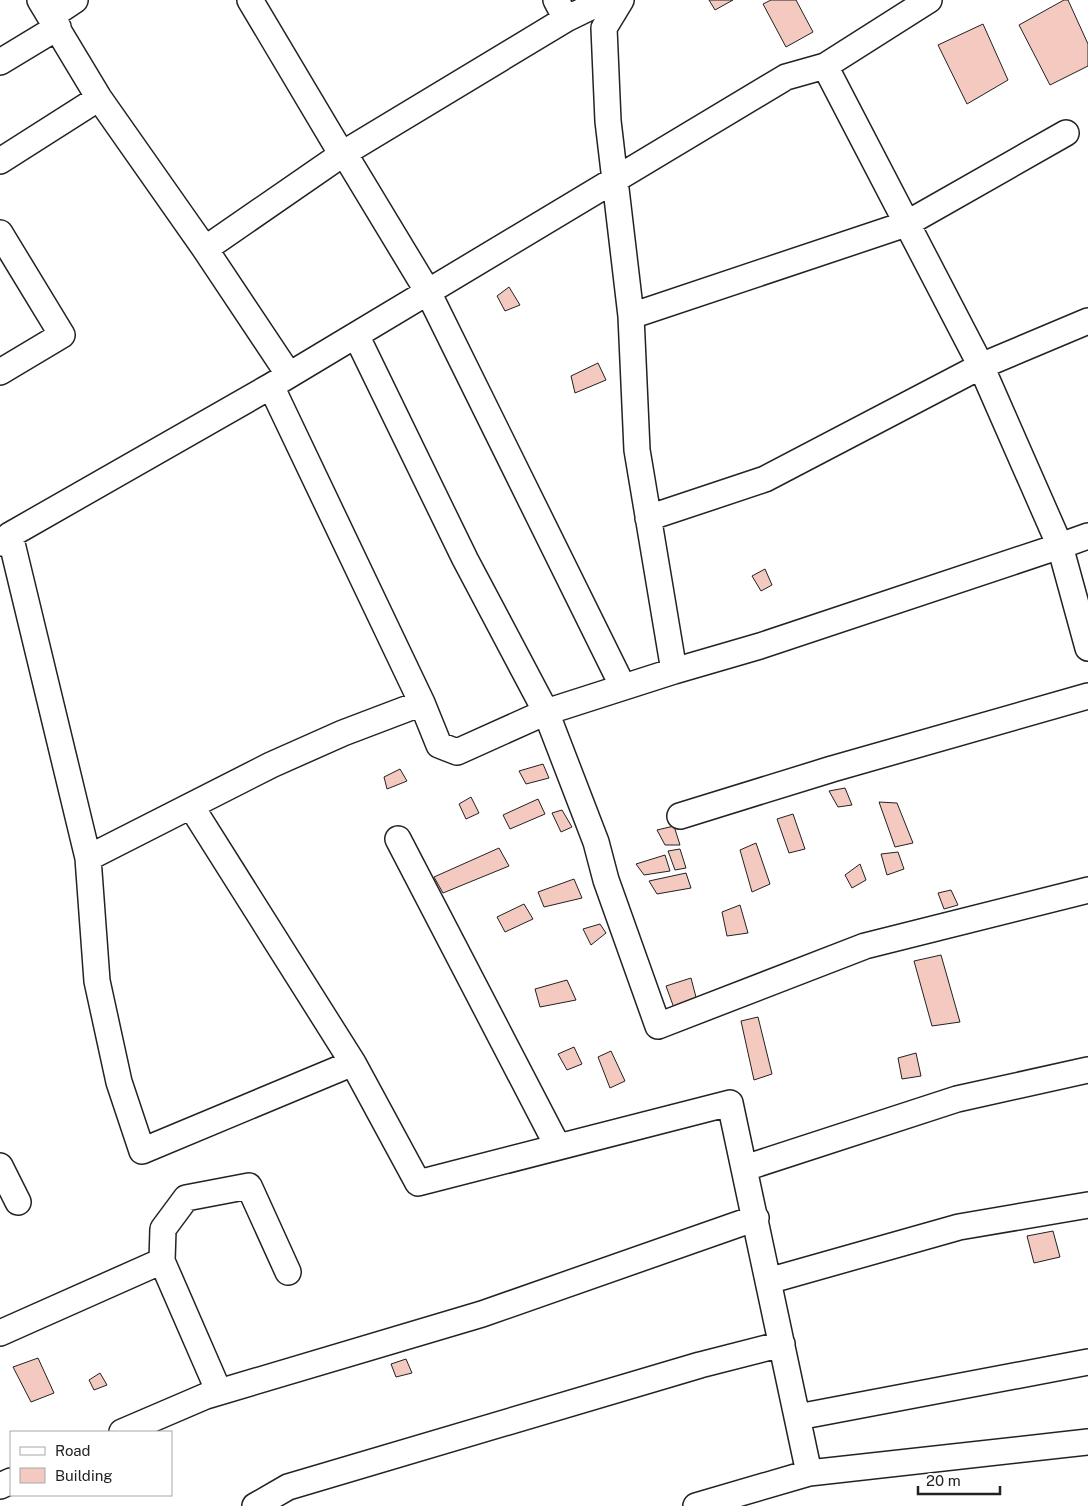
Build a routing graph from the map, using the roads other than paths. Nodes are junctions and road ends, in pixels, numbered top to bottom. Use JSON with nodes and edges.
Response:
{"nodes":[{"id":1,"x":75,"y":0,"type":"edge"},
{"id":2,"x":250,"y":0,"type":"edge"},
{"id":3,"x":605,"y":0,"type":"edge"},
{"id":4,"x":621,"y":0,"type":"edge"},
{"id":5,"x":929,"y":0,"type":"edge"},
{"id":6,"x":561,"y":10,"type":"edge"},
{"id":7,"x":50,"y":14,"type":"edge"},
{"id":8,"x":0,"y":62,"type":"edge"},
{"id":9,"x":825,"y":66,"type":"junction"},
{"id":10,"x":99,"y":98,"type":"junction"},
{"id":11,"x":1066,"y":133,"type":"dead end"},
{"id":12,"x":344,"y":153,"type":"junction"},
{"id":13,"x":0,"y":161,"type":"edge"},
{"id":14,"x":614,"y":181,"type":"junction"},
{"id":15,"x":906,"y":224,"type":"junction"},
{"id":16,"x":0,"y":233,"type":"edge"},
{"id":17,"x":206,"y":249,"type":"junction"},
{"id":18,"x":428,"y":292,"type":"junction"},
{"id":19,"x":631,"y":316,"type":"junction"},
{"id":20,"x":1088,"y":321,"type":"edge"},
{"id":21,"x":356,"y":335,"type":"junction"},
{"id":22,"x":981,"y":366,"type":"junction"},
{"id":23,"x":0,"y":372,"type":"edge"},
{"id":24,"x":280,"y":380,"type":"junction"},
{"id":25,"x":648,"y":518,"type":"junction"},
{"id":26,"x":1088,"y":536,"type":"edge"},
{"id":27,"x":5,"y":539,"type":"edge"},
{"id":28,"x":1060,"y":546,"type":"junction"},
{"id":29,"x":1088,"y":648,"type":"edge"},
{"id":30,"x":674,"y":671,"type":"junction"},
{"id":31,"x":623,"y":687,"type":"junction"},
{"id":32,"x":1088,"y":696,"type":"edge"},
{"id":33,"x":422,"y":703,"type":"junction"},
{"id":34,"x":546,"y":712,"type":"junction"},
{"id":35,"x":191,"y":806,"type":"junction"},
{"id":36,"x":680,"y":816,"type":"dead end"},
{"id":37,"x":398,"y":839,"type":"dead end"},
{"id":38,"x":88,"y":858,"type":"junction"},
{"id":39,"x":1088,"y":890,"type":"edge"},
{"id":40,"x":352,"y":1063,"type":"junction"},
{"id":41,"x":1088,"y":1070,"type":"edge"},
{"id":42,"x":558,"y":1147,"type":"junction"},
{"id":43,"x":0,"y":1166,"type":"edge"},
{"id":44,"x":745,"y":1168,"type":"junction"},
{"id":45,"x":18,"y":1202,"type":"dead end"},
{"id":46,"x":1088,"y":1205,"type":"edge"},
{"id":47,"x":756,"y":1218,"type":"junction"},
{"id":48,"x":162,"y":1261,"type":"junction"},
{"id":49,"x":288,"y":1272,"type":"dead end"},
{"id":50,"x":768,"y":1280,"type":"junction"},
{"id":51,"x":0,"y":1333,"type":"edge"},
{"id":52,"x":782,"y":1344,"type":"junction"},
{"id":53,"x":1088,"y":1362,"type":"edge"},
{"id":54,"x":219,"y":1392,"type":"junction"},
{"id":55,"x":798,"y":1417,"type":"junction"},
{"id":56,"x":124,"y":1431,"type":"edge"},
{"id":57,"x":1088,"y":1442,"type":"edge"},
{"id":58,"x":809,"y":1473,"type":"junction"},
{"id":59,"x":255,"y":1506,"type":"edge"},
{"id":60,"x":696,"y":1506,"type":"edge"}],
"edges":[{"from":1,"to":7,"type":"street"},
{"from":2,"to":12,"type":"street"},
{"from":3,"to":6,"type":"street"},
{"from":4,"to":14,"type":"street"},
{"from":5,"to":9,"type":"street"},
{"from":6,"to":12,"type":"street"},
{"from":7,"to":8,"type":"street"},
{"from":7,"to":10,"type":"street"},
{"from":9,"to":14,"type":"street"},
{"from":9,"to":15,"type":"street"},
{"from":10,"to":13,"type":"street"},
{"from":10,"to":17,"type":"street"},
{"from":11,"to":15,"type":"street"},
{"from":12,"to":17,"type":"street"},
{"from":12,"to":18,"type":"street"},
{"from":14,"to":18,"type":"street"},
{"from":14,"to":19,"type":"street"},
{"from":15,"to":19,"type":"street"},
{"from":15,"to":22,"type":"street"},
{"from":16,"to":23,"type":"street"},
{"from":17,"to":24,"type":"street"},
{"from":18,"to":21,"type":"street"},
{"from":18,"to":31,"type":"street"},
{"from":19,"to":25,"type":"street"},
{"from":20,"to":22,"type":"street"},
{"from":21,"to":24,"type":"street"},
{"from":21,"to":34,"type":"street"},
{"from":22,"to":25,"type":"street"},
{"from":22,"to":28,"type":"street"},
{"from":24,"to":27,"type":"street"},
{"from":24,"to":33,"type":"street"},
{"from":25,"to":30,"type":"street"},
{"from":26,"to":28,"type":"street"},
{"from":27,"to":38,"type":"street"},
{"from":28,"to":29,"type":"street"},
{"from":28,"to":30,"type":"street"},
{"from":30,"to":31,"type":"street"},
{"from":31,"to":34,"type":"street"},
{"from":32,"to":36,"type":"street"},
{"from":33,"to":34,"type":"street"},
{"from":33,"to":35,"type":"street"},
{"from":34,"to":39,"type":"street"},
{"from":35,"to":38,"type":"street"},
{"from":35,"to":40,"type":"street"},
{"from":37,"to":42,"type":"street"},
{"from":38,"to":40,"type":"street"},
{"from":40,"to":42,"type":"street"},
{"from":41,"to":44,"type":"street"},
{"from":42,"to":44,"type":"street"},
{"from":43,"to":45,"type":"street"},
{"from":44,"to":47,"type":"street"},
{"from":46,"to":50,"type":"street"},
{"from":47,"to":50,"type":"street"},
{"from":47,"to":54,"type":"street"},
{"from":48,"to":49,"type":"street"},
{"from":48,"to":51,"type":"street"},
{"from":48,"to":54,"type":"street"},
{"from":50,"to":52,"type":"street"},
{"from":52,"to":55,"type":"street"},
{"from":52,"to":59,"type":"street"},
{"from":53,"to":55,"type":"street"},
{"from":54,"to":56,"type":"street"},
{"from":55,"to":58,"type":"street"},
{"from":57,"to":58,"type":"street"},
{"from":58,"to":60,"type":"street"}]}
